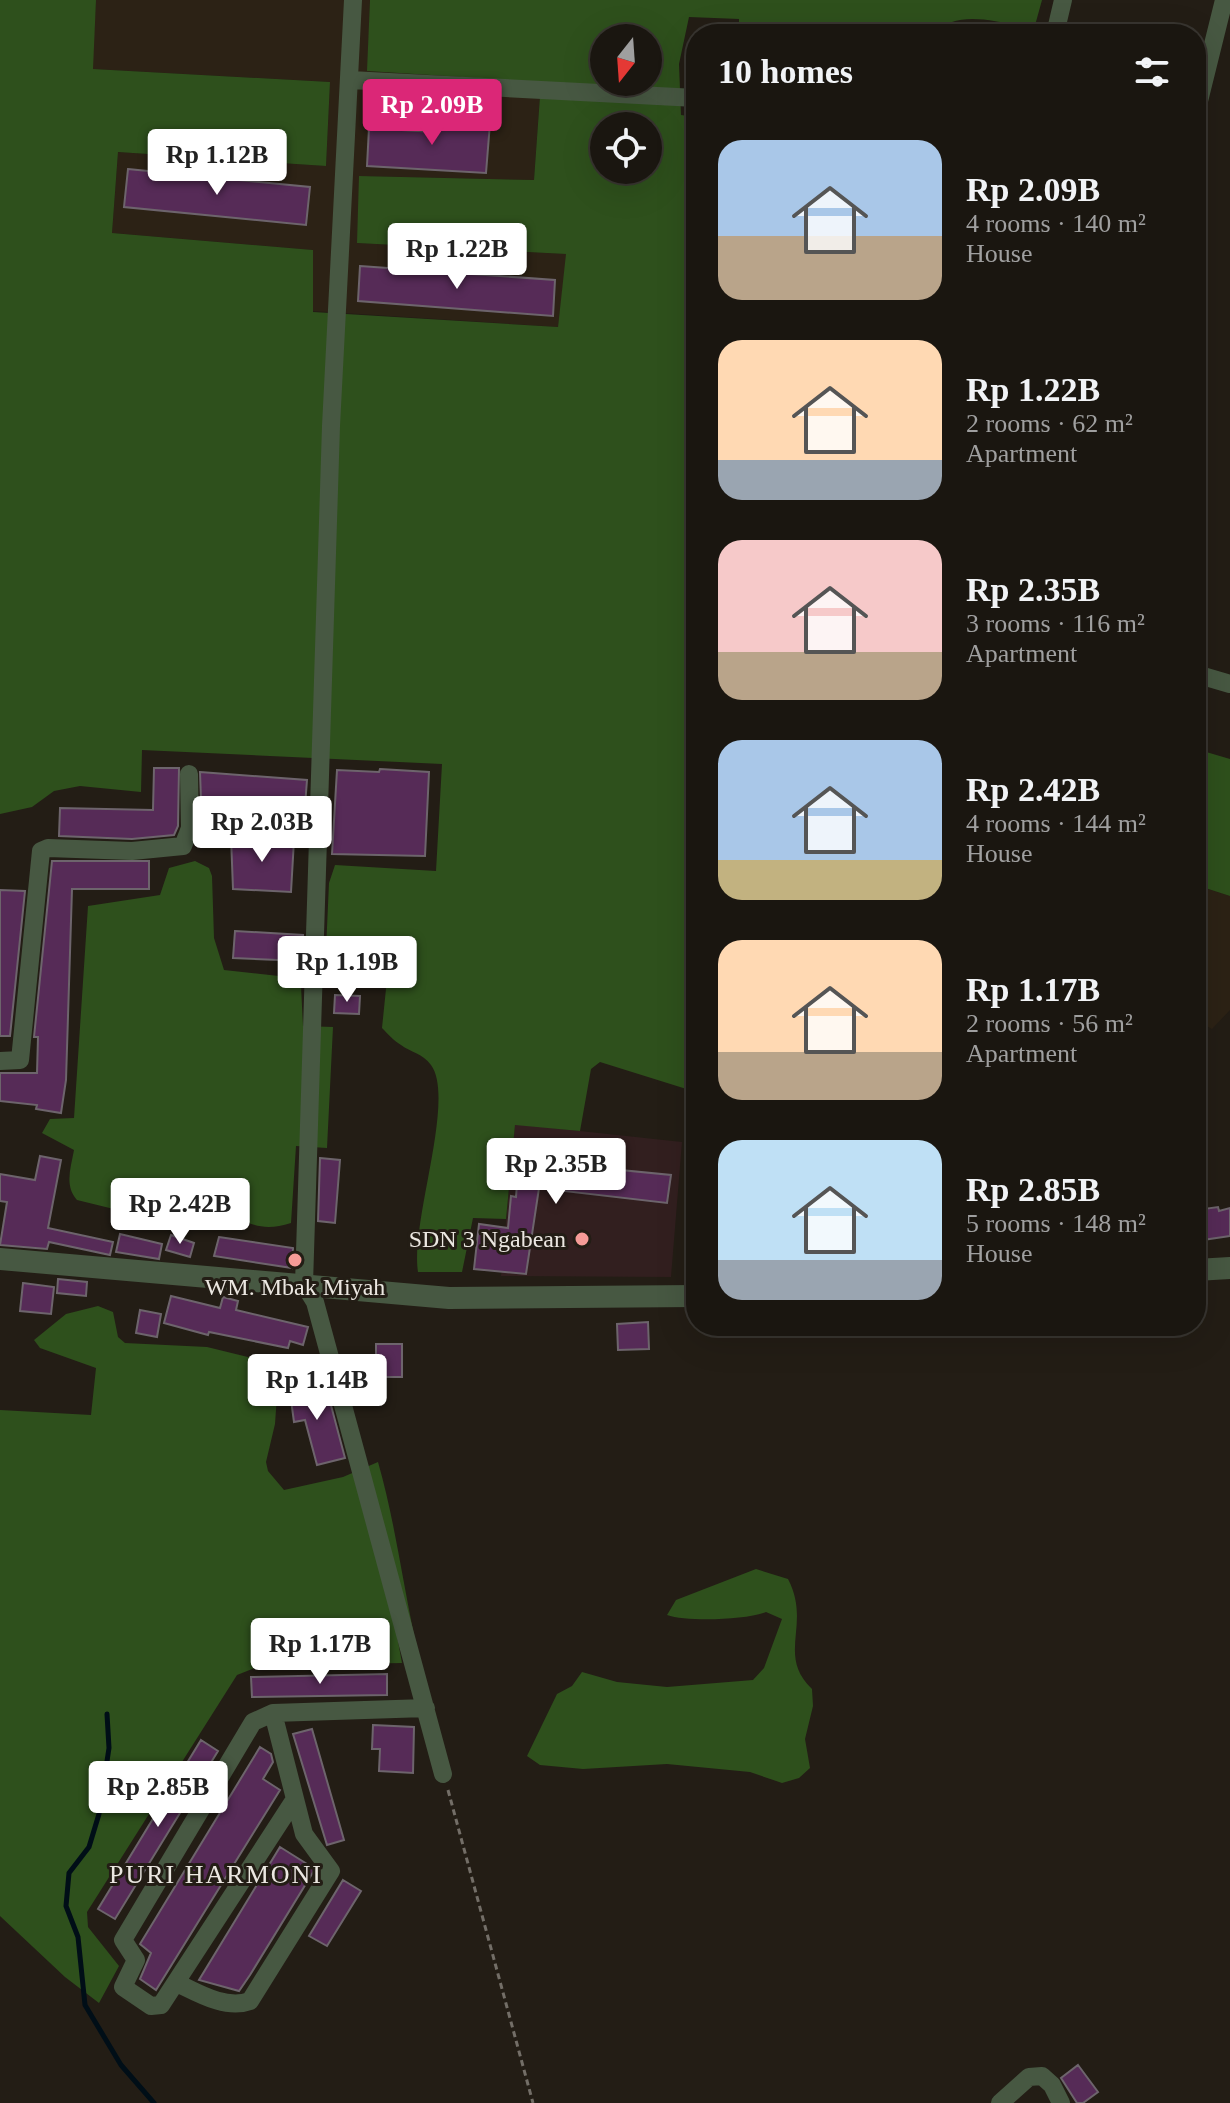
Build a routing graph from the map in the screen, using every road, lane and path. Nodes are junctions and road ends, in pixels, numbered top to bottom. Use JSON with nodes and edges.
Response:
{"nodes":[{"id":1,"x":353,"y":0,"type":"edge"},
{"id":2,"x":1063,"y":0,"type":"edge"},
{"id":3,"x":1224,"y":0,"type":"edge"},
{"id":4,"x":1057,"y":24,"type":"edge"},
{"id":5,"x":1206,"y":73,"type":"edge"},
{"id":6,"x":350,"y":80,"type":"junction"},
{"id":7,"x":686,"y":97,"type":"edge"},
{"id":8,"x":1206,"y":677,"type":"edge"},
{"id":9,"x":1230,"y":684,"type":"edge"},
{"id":10,"x":189,"y":774,"type":"dead end"},
{"id":11,"x":0,"y":1061,"type":"edge"},
{"id":12,"x":0,"y":1259,"type":"edge"},
{"id":13,"x":1230,"y":1268,"type":"edge"},
{"id":14,"x":1206,"y":1269,"type":"edge"},
{"id":15,"x":304,"y":1284,"type":"junction"},
{"id":16,"x":686,"y":1296,"type":"edge"},
{"id":17,"x":426,"y":1708,"type":"junction"},
{"id":18,"x":273,"y":1713,"type":"junction"},
{"id":19,"x":443,"y":1774,"type":"joint"},
{"id":20,"x":293,"y":1802,"type":"junction"},
{"id":21,"x":177,"y":1983,"type":"junction"},
{"id":22,"x":533,"y":2103,"type":"edge"},
{"id":23,"x":1000,"y":2103,"type":"edge"},
{"id":24,"x":1061,"y":2103,"type":"edge"}],
"edges":[{"from":1,"to":6,"type":"street"},
{"from":2,"to":4,"type":"street"},
{"from":3,"to":5,"type":"street"},
{"from":6,"to":7,"type":"street"},
{"from":6,"to":15,"type":"street"},
{"from":8,"to":9,"type":"street"},
{"from":10,"to":11,"type":"street"},
{"from":12,"to":15,"type":"street"},
{"from":13,"to":14,"type":"street"},
{"from":15,"to":16,"type":"street"},
{"from":15,"to":17,"type":"street"},
{"from":17,"to":18,"type":"street"},
{"from":17,"to":19,"type":"street"},
{"from":18,"to":20,"type":"street"},
{"from":18,"to":21,"type":"street"},
{"from":19,"to":22,"type":"path"},
{"from":20,"to":21,"type":"street"},
{"from":20,"to":21,"type":"street"},
{"from":23,"to":24,"type":"street"}]}
